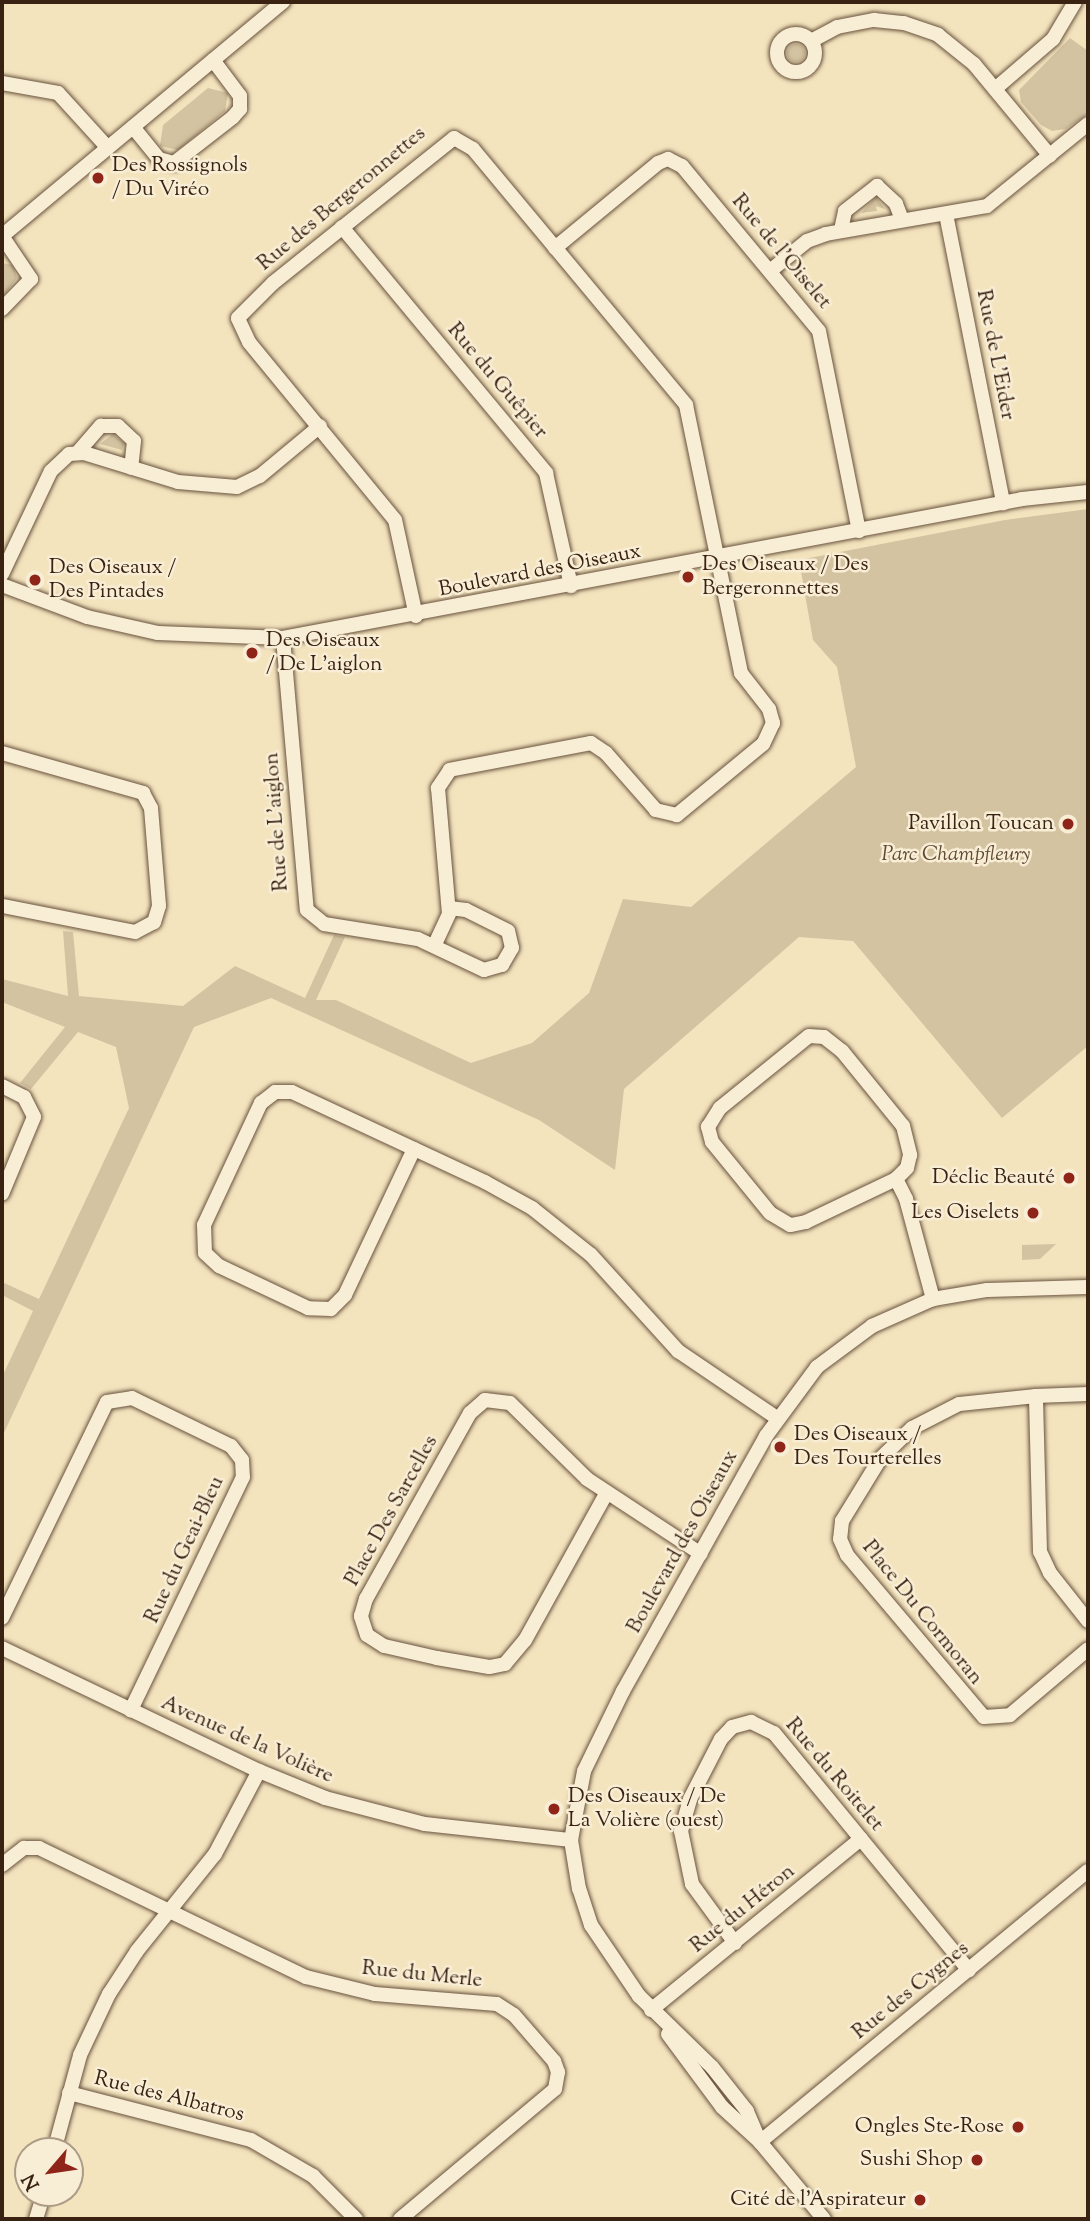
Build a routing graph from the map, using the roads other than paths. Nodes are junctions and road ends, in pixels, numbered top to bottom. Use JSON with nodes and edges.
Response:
{"nodes":[{"id":1,"x":283,"y":2,"type":"edge"},
{"id":2,"x":1075,"y":2,"type":"edge"},
{"id":3,"x":811,"y":41,"type":"dead end"},
{"id":4,"x":213,"y":60,"type":"junction"},
{"id":5,"x":2,"y":83,"type":"edge"},
{"id":6,"x":995,"y":89,"type":"junction"},
{"id":7,"x":1088,"y":124,"type":"edge"},
{"id":8,"x":133,"y":127,"type":"junction"},
{"id":9,"x":108,"y":148,"type":"junction"},
{"id":10,"x":1049,"y":156,"type":"junction"},
{"id":11,"x":946,"y":214,"type":"junction"},
{"id":12,"x":902,"y":220,"type":"junction"},
{"id":13,"x":342,"y":227,"type":"junction"},
{"id":14,"x":841,"y":230,"type":"junction"},
{"id":15,"x":2,"y":236,"type":"edge"},
{"id":16,"x":555,"y":248,"type":"junction"},
{"id":17,"x":770,"y":271,"type":"junction"},
{"id":18,"x":2,"y":309,"type":"edge"},
{"id":19,"x":320,"y":426,"type":"junction"},
{"id":20,"x":78,"y":452,"type":"junction"},
{"id":21,"x":131,"y":468,"type":"junction"},
{"id":22,"x":1088,"y":492,"type":"edge"},
{"id":23,"x":1003,"y":503,"type":"junction"},
{"id":24,"x":859,"y":531,"type":"junction"},
{"id":25,"x":718,"y":559,"type":"junction"},
{"id":26,"x":2,"y":574,"type":"edge"},
{"id":27,"x":2,"y":585,"type":"edge"},
{"id":28,"x":571,"y":586,"type":"junction"},
{"id":29,"x":416,"y":616,"type":"junction"},
{"id":30,"x":283,"y":638,"type":"junction"},
{"id":31,"x":2,"y":753,"type":"edge"},
{"id":32,"x":2,"y":906,"type":"edge"},
{"id":33,"x":449,"y":908,"type":"junction"},
{"id":34,"x":434,"y":946,"type":"junction"},
{"id":35,"x":2,"y":1086,"type":"edge"},
{"id":36,"x":414,"y":1149,"type":"junction"},
{"id":37,"x":895,"y":1179,"type":"junction"},
{"id":38,"x":2,"y":1194,"type":"edge"},
{"id":39,"x":1088,"y":1287,"type":"edge"},
{"id":40,"x":933,"y":1299,"type":"junction"},
{"id":41,"x":1088,"y":1394,"type":"edge"},
{"id":42,"x":1036,"y":1396,"type":"junction"},
{"id":43,"x":777,"y":1418,"type":"junction"},
{"id":44,"x":606,"y":1494,"type":"junction"},
{"id":45,"x":701,"y":1554,"type":"junction"},
{"id":46,"x":2,"y":1618,"type":"edge"},
{"id":47,"x":1088,"y":1621,"type":"edge"},
{"id":48,"x":2,"y":1648,"type":"edge"},
{"id":49,"x":1088,"y":1649,"type":"edge"},
{"id":50,"x":131,"y":1710,"type":"junction"},
{"id":51,"x":258,"y":1771,"type":"junction"},
{"id":52,"x":861,"y":1839,"type":"junction"},
{"id":53,"x":571,"y":1840,"type":"junction"},
{"id":54,"x":2,"y":1865,"type":"edge"},
{"id":55,"x":1088,"y":1871,"type":"edge"},
{"id":56,"x":172,"y":1909,"type":"junction"},
{"id":57,"x":735,"y":1943,"type":"junction"},
{"id":58,"x":969,"y":1969,"type":"junction"},
{"id":59,"x":651,"y":2010,"type":"junction"},
{"id":60,"x":69,"y":2093,"type":"junction"},
{"id":61,"x":58,"y":2137,"type":"edge"},
{"id":62,"x":760,"y":2143,"type":"junction"},
{"id":63,"x":356,"y":2219,"type":"edge"},
{"id":64,"x":400,"y":2219,"type":"edge"},
{"id":65,"x":824,"y":2219,"type":"edge"}],
"edges":[{"from":1,"to":4,"type":"street"},
{"from":2,"to":6,"type":"street"},
{"from":3,"to":6,"type":"street"},
{"from":4,"to":8,"type":"street"},
{"from":4,"to":8,"type":"street"},
{"from":5,"to":9,"type":"street"},
{"from":6,"to":10,"type":"street"},
{"from":7,"to":10,"type":"street"},
{"from":8,"to":9,"type":"street"},
{"from":9,"to":15,"type":"street"},
{"from":10,"to":11,"type":"street"},
{"from":11,"to":12,"type":"street"},
{"from":11,"to":23,"type":"street","name":"Rue de L'Eider"},
{"from":12,"to":14,"type":"street"},
{"from":12,"to":14,"type":"street"},
{"from":13,"to":16,"type":"street","name":"Rue des Bergeronnettes"},
{"from":13,"to":19,"type":"street","name":"Rue des Bergeronnettes"},
{"from":13,"to":28,"type":"street","name":"Rue du Guêpier"},
{"from":14,"to":17,"type":"street"},
{"from":15,"to":18,"type":"street"},
{"from":16,"to":17,"type":"street","name":"Rue de l'Oiselet"},
{"from":16,"to":25,"type":"street","name":"Rue des Bergeronnettes"},
{"from":17,"to":24,"type":"street","name":"Rue de l'Oiselet"},
{"from":19,"to":21,"type":"street"},
{"from":19,"to":29,"type":"street","name":"Rue des Bergeronnettes"},
{"from":20,"to":21,"type":"street"},
{"from":20,"to":21,"type":"street"},
{"from":20,"to":26,"type":"street"},
{"from":22,"to":23,"type":"street","name":"Boulevard des Oiseaux"},
{"from":23,"to":24,"type":"street","name":"Boulevard des Oiseaux"},
{"from":24,"to":25,"type":"street","name":"Boulevard des Oiseaux"},
{"from":25,"to":28,"type":"street","name":"Boulevard des Oiseaux"},
{"from":25,"to":33,"type":"street"},
{"from":27,"to":30,"type":"street","name":"Boulevard des Oiseaux"},
{"from":28,"to":29,"type":"street","name":"Boulevard des Oiseaux"},
{"from":29,"to":30,"type":"street","name":"Boulevard des Oiseaux"},
{"from":30,"to":34,"type":"street","name":"Rue de L'aiglon"},
{"from":31,"to":32,"type":"street"},
{"from":33,"to":34,"type":"street"},
{"from":33,"to":34,"type":"street","name":"Rue de L'aiglon"},
{"from":35,"to":38,"type":"street"},
{"from":36,"to":36,"type":"street"},
{"from":36,"to":43,"type":"street"},
{"from":37,"to":37,"type":"street"},
{"from":37,"to":40,"type":"street"},
{"from":39,"to":40,"type":"street","name":"Boulevard des Oiseaux"},
{"from":40,"to":43,"type":"street","name":"Boulevard des Oiseaux"},
{"from":41,"to":42,"type":"street","name":"Place Du Cormoran"},
{"from":42,"to":47,"type":"street"},
{"from":42,"to":49,"type":"street","name":"Place Du Cormoran"},
{"from":43,"to":45,"type":"street","name":"Boulevard des Oiseaux"},
{"from":44,"to":44,"type":"street","name":"Place Des Sarcelles"},
{"from":44,"to":45,"type":"street","name":"Place Des Sarcelles"},
{"from":45,"to":53,"type":"street","name":"Boulevard des Oiseaux"},
{"from":46,"to":50,"type":"street","name":"Rue du Geai-Bleu"},
{"from":48,"to":50,"type":"street","name":"Avenue de la Volière"},
{"from":50,"to":51,"type":"street","name":"Avenue de la Volière"},
{"from":51,"to":53,"type":"street","name":"Avenue de la Volière"},
{"from":51,"to":56,"type":"street"},
{"from":52,"to":57,"type":"street","name":"Rue du Héron"},
{"from":52,"to":57,"type":"street","name":"Rue du Roitelet"},
{"from":52,"to":58,"type":"street","name":"Rue du Roitelet"},
{"from":53,"to":59,"type":"street","name":"Boulevard des Oiseaux"},
{"from":54,"to":56,"type":"street","name":"Rue du Merle"},
{"from":55,"to":58,"type":"street","name":"Rue des Cygnes"},
{"from":56,"to":60,"type":"street"},
{"from":56,"to":64,"type":"street","name":"Rue du Merle"},
{"from":57,"to":59,"type":"street","name":"Rue du Héron"},
{"from":58,"to":62,"type":"street","name":"Rue des Cygnes"},
{"from":59,"to":62,"type":"street","name":"Boulevard des Oiseaux"},
{"from":60,"to":61,"type":"street"},
{"from":60,"to":63,"type":"street","name":"Rue des Albatros"},
{"from":62,"to":65,"type":"street","name":"Boulevard des Oiseaux"}]}
